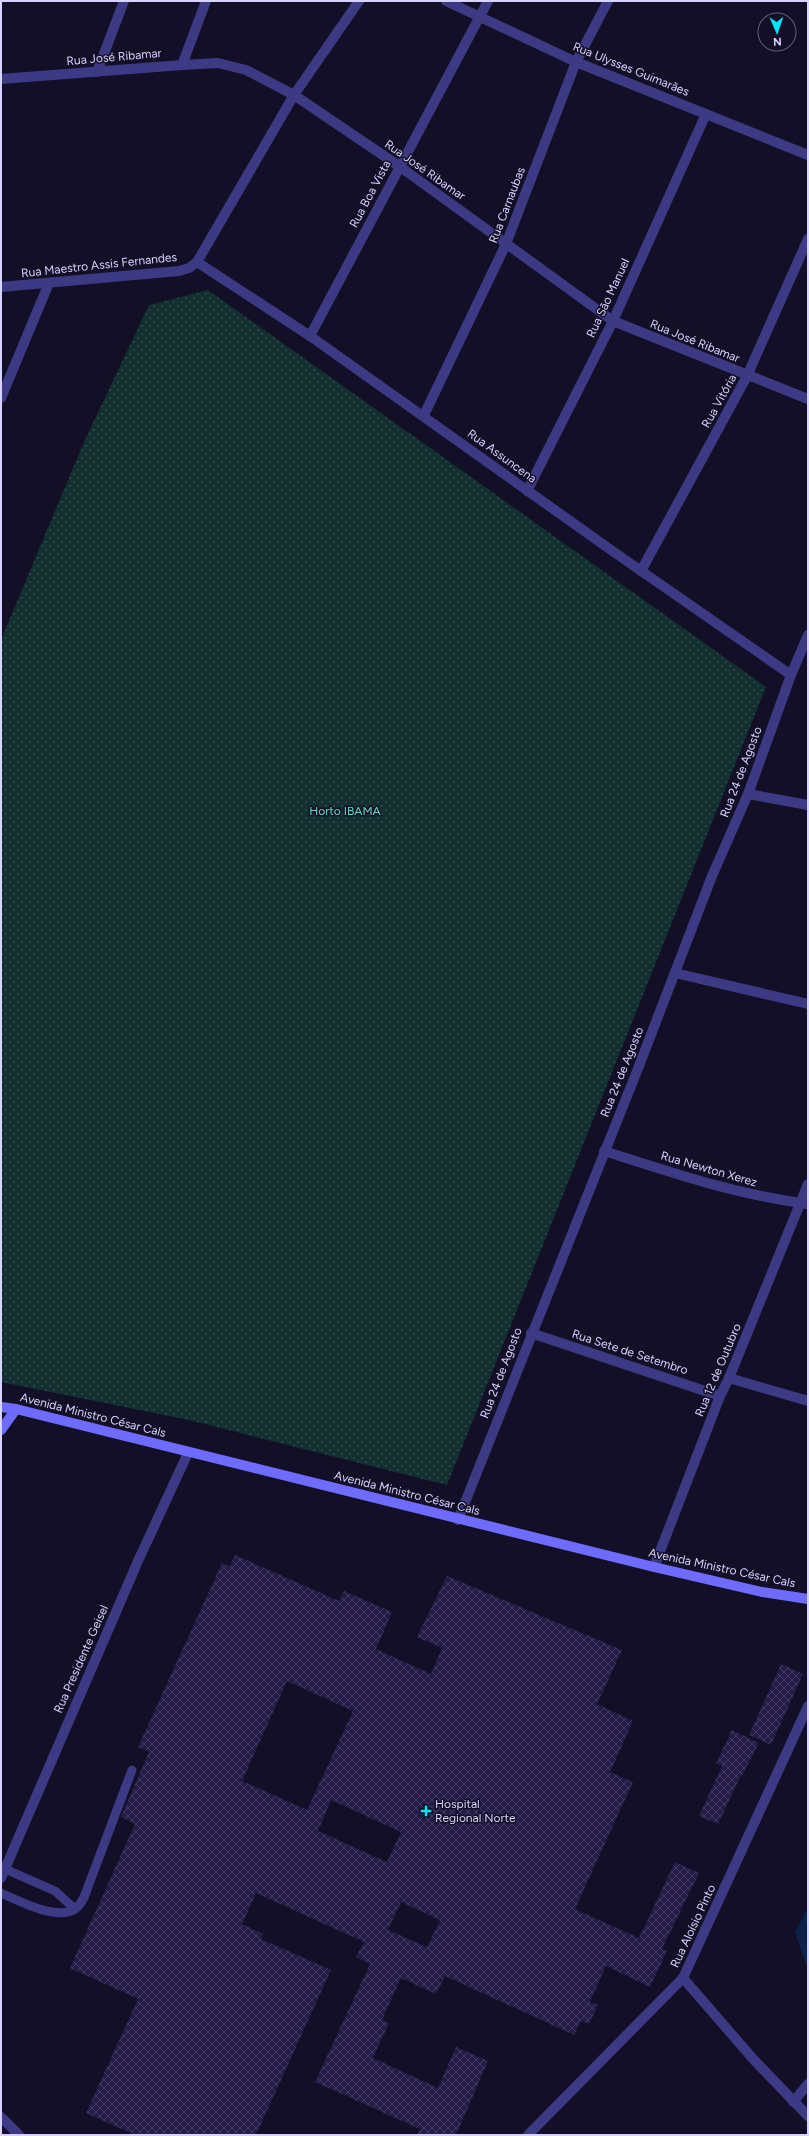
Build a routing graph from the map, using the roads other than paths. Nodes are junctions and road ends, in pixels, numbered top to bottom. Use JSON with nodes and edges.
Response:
{"nodes":[{"id":1,"x":124,"y":1,"type":"edge"},
{"id":2,"x":206,"y":1,"type":"edge"},
{"id":3,"x":359,"y":1,"type":"edge"},
{"id":4,"x":446,"y":1,"type":"edge"},
{"id":5,"x":488,"y":1,"type":"edge"},
{"id":6,"x":608,"y":1,"type":"edge"},
{"id":7,"x":479,"y":16,"type":"junction"},
{"id":8,"x":576,"y":62,"type":"junction"},
{"id":9,"x":182,"y":65,"type":"junction"},
{"id":10,"x":98,"y":72,"type":"junction"},
{"id":11,"x":1,"y":79,"type":"edge"},
{"id":12,"x":294,"y":96,"type":"junction"},
{"id":13,"x":706,"y":114,"type":"junction"},
{"id":14,"x":808,"y":155,"type":"edge"},
{"id":15,"x":400,"y":166,"type":"junction"},
{"id":16,"x":808,"y":239,"type":"edge"},
{"id":17,"x":506,"y":244,"type":"junction"},
{"id":18,"x":197,"y":262,"type":"junction"},
{"id":19,"x":49,"y":283,"type":"junction"},
{"id":20,"x":1,"y":287,"type":"edge"},
{"id":21,"x":613,"y":321,"type":"junction"},
{"id":22,"x":310,"y":336,"type":"junction"},
{"id":23,"x":748,"y":376,"type":"junction"},
{"id":24,"x":1,"y":398,"type":"edge"},
{"id":25,"x":808,"y":399,"type":"edge"},
{"id":26,"x":424,"y":415,"type":"junction"},
{"id":27,"x":528,"y":491,"type":"junction"},
{"id":28,"x":641,"y":571,"type":"junction"},
{"id":29,"x":808,"y":635,"type":"edge"},
{"id":30,"x":791,"y":675,"type":"junction"},
{"id":31,"x":748,"y":794,"type":"junction"},
{"id":32,"x":808,"y":806,"type":"edge"},
{"id":33,"x":675,"y":973,"type":"junction"},
{"id":34,"x":808,"y":1004,"type":"edge"},
{"id":35,"x":604,"y":1150,"type":"junction"},
{"id":36,"x":808,"y":1184,"type":"edge"},
{"id":37,"x":805,"y":1203,"type":"edge"},
{"id":38,"x":531,"y":1333,"type":"junction"},
{"id":39,"x":729,"y":1378,"type":"junction"},
{"id":40,"x":720,"y":1396,"type":"junction"},
{"id":41,"x":808,"y":1401,"type":"edge"},
{"id":42,"x":1,"y":1407,"type":"edge"},
{"id":43,"x":16,"y":1409,"type":"junction"},
{"id":44,"x":2,"y":1431,"type":"edge"},
{"id":45,"x":188,"y":1452,"type":"junction"},
{"id":46,"x":458,"y":1520,"type":"junction"},
{"id":47,"x":654,"y":1567,"type":"junction"},
{"id":48,"x":808,"y":1599,"type":"edge"},
{"id":49,"x":808,"y":1706,"type":"edge"},
{"id":50,"x":132,"y":1770,"type":"dead end"},
{"id":51,"x":3,"y":1873,"type":"edge"},
{"id":52,"x":1,"y":1893,"type":"edge"},
{"id":53,"x":75,"y":1909,"type":"junction"},
{"id":54,"x":683,"y":1978,"type":"junction"},
{"id":55,"x":808,"y":2084,"type":"edge"},
{"id":56,"x":793,"y":2102,"type":"junction"},
{"id":57,"x":808,"y":2116,"type":"edge"},
{"id":58,"x":1,"y":2117,"type":"edge"},
{"id":59,"x":19,"y":2135,"type":"edge"},
{"id":60,"x":528,"y":2135,"type":"edge"}],
"edges":[{"from":1,"to":10,"type":"street"},
{"from":2,"to":9,"type":"street"},
{"from":3,"to":12,"type":"street"},
{"from":4,"to":7,"type":"street","name":"Rua Ulysses Guimarães"},
{"from":5,"to":7,"type":"street","name":"Rua Boa Vista"},
{"from":6,"to":8,"type":"street","name":"Rua Carnaubas"},
{"from":7,"to":8,"type":"street","name":"Rua Ulysses Guimarães"},
{"from":7,"to":15,"type":"street","name":"Rua Boa Vista"},
{"from":8,"to":13,"type":"street","name":"Rua Ulysses Guimarães"},
{"from":8,"to":17,"type":"street","name":"Rua Carnaubas"},
{"from":9,"to":10,"type":"street","name":"Rua José Ribamar"},
{"from":9,"to":12,"type":"street","name":"Rua José Ribamar"},
{"from":10,"to":11,"type":"street","name":"Rua José Ribamar"},
{"from":12,"to":15,"type":"street","name":"Rua José Ribamar"},
{"from":12,"to":18,"type":"street"},
{"from":13,"to":14,"type":"street","name":"Rua Ulysses Guimarães"},
{"from":13,"to":21,"type":"street","name":"Rua São Manuel"},
{"from":15,"to":17,"type":"street","name":"Rua José Ribamar"},
{"from":15,"to":22,"type":"street","name":"Rua Boa Vista"},
{"from":16,"to":23,"type":"street","name":"Rua Vitória"},
{"from":17,"to":21,"type":"street","name":"Rua José Ribamar"},
{"from":17,"to":26,"type":"street","name":"Rua Carnaubas"},
{"from":18,"to":19,"type":"street","name":"Rua Maestro Assis Fernandes"},
{"from":18,"to":22,"type":"street","name":"Rua Assuncena"},
{"from":19,"to":20,"type":"street","name":"Rua Maestro Assis Fernandes"},
{"from":19,"to":24,"type":"street"},
{"from":21,"to":23,"type":"street","name":"Rua José Ribamar"},
{"from":21,"to":27,"type":"street","name":"Rua São Manuel"},
{"from":22,"to":26,"type":"street","name":"Rua Assuncena"},
{"from":23,"to":25,"type":"street","name":"Rua José Ribamar"},
{"from":23,"to":28,"type":"street","name":"Rua Vitória"},
{"from":26,"to":27,"type":"street","name":"Rua Assuncena"},
{"from":27,"to":28,"type":"street","name":"Rua Assuncena"},
{"from":28,"to":30,"type":"street","name":"Rua Assuncena"},
{"from":29,"to":30,"type":"street","name":"Rua 24 de Agosto"},
{"from":30,"to":31,"type":"street","name":"Rua 24 de Agosto"},
{"from":31,"to":32,"type":"street"},
{"from":31,"to":33,"type":"street","name":"Rua 24 de Agosto"},
{"from":33,"to":34,"type":"street"},
{"from":33,"to":35,"type":"street","name":"Rua 24 de Agosto"},
{"from":35,"to":37,"type":"street","name":"Rua Newton Xerez"},
{"from":35,"to":38,"type":"street","name":"Rua 24 de Agosto"},
{"from":36,"to":37,"type":"street","name":"Rua 12 de Outubro"},
{"from":37,"to":39,"type":"street","name":"Rua 12 de Outubro"},
{"from":38,"to":40,"type":"street","name":"Rua Sete de Setembro"},
{"from":38,"to":46,"type":"street","name":"Rua 24 de Agosto"},
{"from":39,"to":40,"type":"street","name":"Rua 12 de Outubro"},
{"from":39,"to":41,"type":"street"},
{"from":40,"to":47,"type":"street","name":"Rua 12 de Outubro"},
{"from":42,"to":43,"type":"main road","name":"Avenida Ministro César Cals"},
{"from":43,"to":44,"type":"main road"},
{"from":43,"to":45,"type":"main road","name":"Avenida Ministro César Cals"},
{"from":45,"to":46,"type":"main road","name":"Avenida Ministro César Cals"},
{"from":45,"to":51,"type":"street","name":"Rua Presidente Geisel"},
{"from":46,"to":47,"type":"main road","name":"Avenida Ministro César Cals"},
{"from":47,"to":48,"type":"main road","name":"Avenida Ministro César Cals"},
{"from":49,"to":54,"type":"street","name":"Rua Aloísio Pinto"},
{"from":50,"to":53,"type":"lane"},
{"from":51,"to":53,"type":"lane"},
{"from":52,"to":53,"type":"lane"},
{"from":54,"to":56,"type":"street"},
{"from":54,"to":60,"type":"street","name":"Rua Aloísio Pinto"},
{"from":55,"to":56,"type":"street"},
{"from":56,"to":57,"type":"street"},
{"from":58,"to":59,"type":"street"}]}
